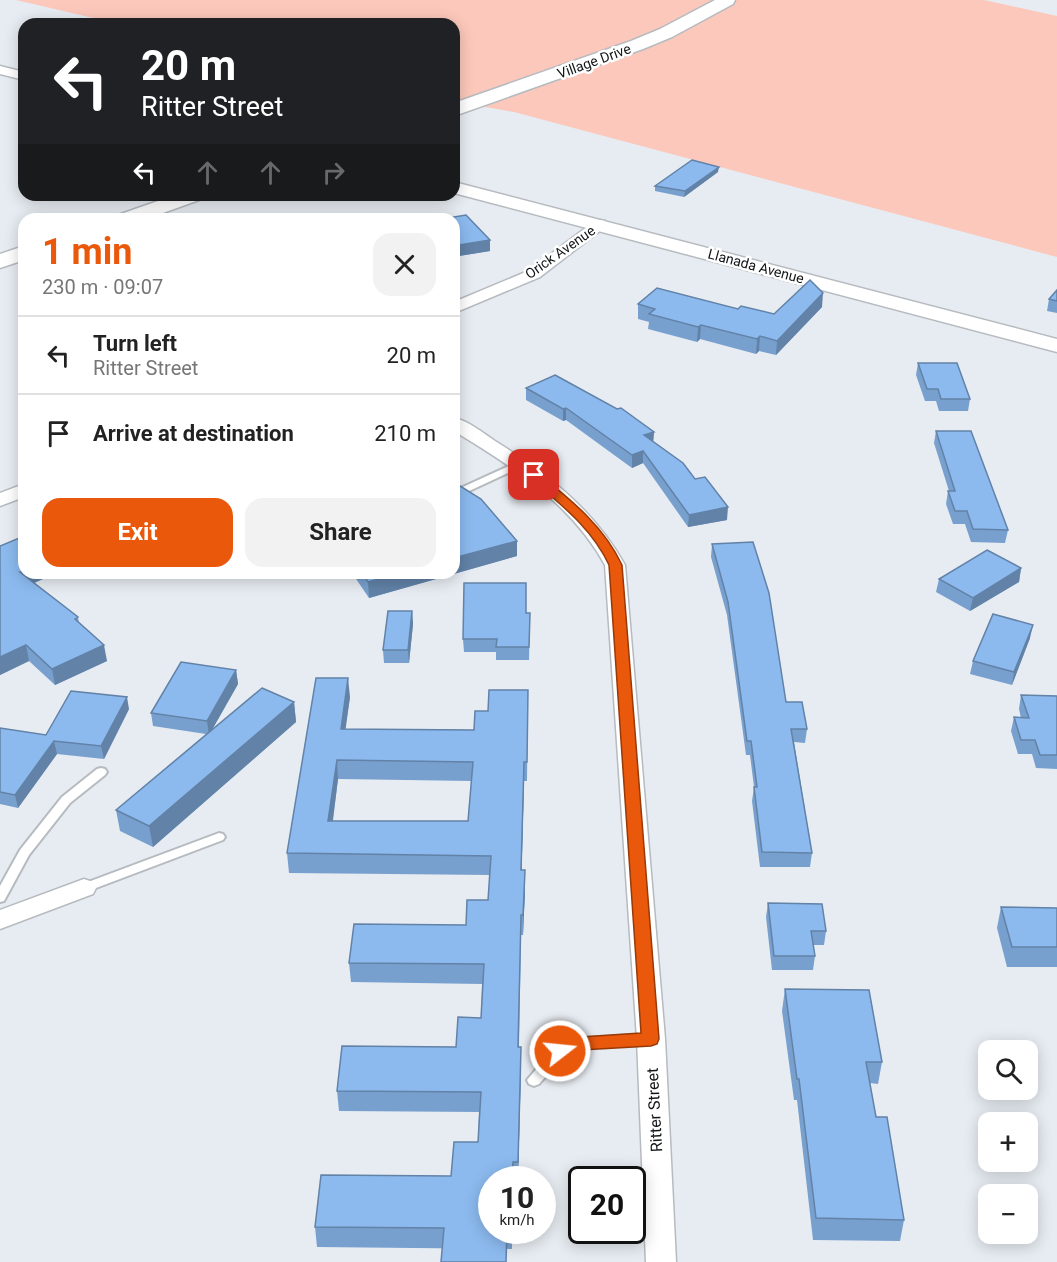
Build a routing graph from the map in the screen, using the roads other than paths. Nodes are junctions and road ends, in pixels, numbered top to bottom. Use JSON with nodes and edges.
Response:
{"nodes":[{"id":1,"x":728,"y":0,"type":"edge"},
{"id":2,"x":0,"y":70,"type":"edge"},
{"id":3,"x":18,"y":74,"type":"edge"},
{"id":4,"x":18,"y":76,"type":"edge"},
{"id":5,"x":0,"y":81,"type":"edge"},
{"id":6,"x":460,"y":108,"type":"edge"},
{"id":7,"x":460,"y":189,"type":"edge"},
{"id":8,"x":178,"y":201,"type":"edge"},
{"id":9,"x":142,"y":213,"type":"edge"},
{"id":10,"x":600,"y":224,"type":"junction"},
{"id":11,"x":18,"y":255,"type":"edge"},
{"id":12,"x":0,"y":261,"type":"edge"},
{"id":13,"x":460,"y":305,"type":"edge"},
{"id":14,"x":1057,"y":345,"type":"edge"},
{"id":15,"x":460,"y":427,"type":"edge"},
{"id":16,"x":520,"y":464,"type":"junction"},
{"id":17,"x":18,"y":492,"type":"edge"},
{"id":18,"x":460,"y":492,"type":"edge"},
{"id":19,"x":0,"y":500,"type":"edge"},
{"id":20,"x":101,"y":772,"type":"dead end"},
{"id":21,"x":219,"y":837,"type":"dead end"},
{"id":22,"x":84,"y":888,"type":"joint"},
{"id":23,"x":0,"y":898,"type":"edge"},
{"id":24,"x":0,"y":920,"type":"edge"},
{"id":25,"x":651,"y":1039,"type":"junction"},
{"id":26,"x":534,"y":1080,"type":"dead end"},
{"id":27,"x":661,"y":1262,"type":"edge"}],
"edges":[{"from":1,"to":6,"type":"main road","name":"Village Drive"},
{"from":2,"to":3,"type":"street"},
{"from":4,"to":5,"type":"street"},
{"from":7,"to":10,"type":"street","name":"Llanada Avenue"},
{"from":8,"to":9,"type":"main road"},
{"from":10,"to":13,"type":"street","name":"Orick Avenue"},
{"from":10,"to":14,"type":"street","name":"Llanada Avenue"},
{"from":11,"to":12,"type":"main road"},
{"from":15,"to":16,"type":"street","name":"Ritter Street"},
{"from":16,"to":18,"type":"lane"},
{"from":16,"to":25,"type":"street","name":"Ritter Street"},
{"from":17,"to":19,"type":"street"},
{"from":20,"to":23,"type":"lane"},
{"from":21,"to":22,"type":"lane"},
{"from":22,"to":24,"type":"street"},
{"from":25,"to":26,"type":"lane"},
{"from":25,"to":27,"type":"street","name":"Ritter Street"}]}
